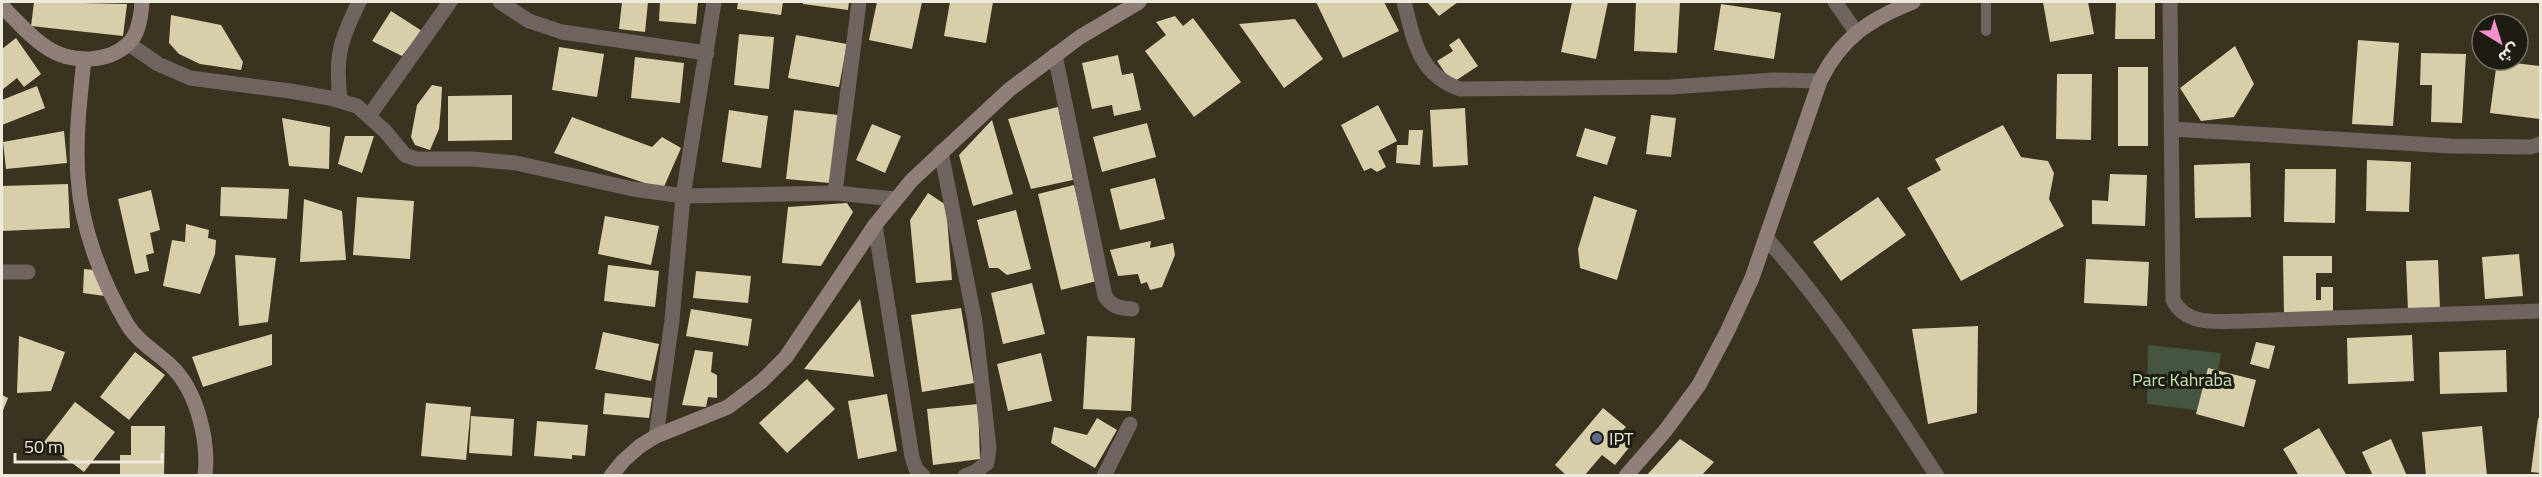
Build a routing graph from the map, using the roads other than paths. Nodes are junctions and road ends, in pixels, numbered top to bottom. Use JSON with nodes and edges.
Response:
{"nodes":[{"id":1,"x":142,"y":2,"type":"edge"},
{"id":2,"x":359,"y":2,"type":"edge"},
{"id":3,"x":450,"y":2,"type":"edge"},
{"id":4,"x":500,"y":2,"type":"edge"},
{"id":5,"x":714,"y":2,"type":"edge"},
{"id":6,"x":859,"y":2,"type":"edge"},
{"id":7,"x":1139,"y":2,"type":"edge"},
{"id":8,"x":1404,"y":2,"type":"edge"},
{"id":9,"x":1835,"y":2,"type":"edge"},
{"id":10,"x":1913,"y":2,"type":"edge"},
{"id":11,"x":1986,"y":2,"type":"edge"},
{"id":12,"x":2170,"y":2,"type":"edge"},
{"id":13,"x":2,"y":6,"type":"edge"},
{"id":14,"x":1986,"y":31,"type":"dead end"},
{"id":15,"x":1856,"y":32,"type":"junction"},
{"id":16,"x":129,"y":44,"type":"junction"},
{"id":17,"x":707,"y":53,"type":"junction"},
{"id":18,"x":1055,"y":55,"type":"junction"},
{"id":19,"x":84,"y":59,"type":"junction"},
{"id":20,"x":1820,"y":81,"type":"junction"},
{"id":21,"x":340,"y":100,"type":"junction"},
{"id":22,"x":369,"y":116,"type":"junction"},
{"id":23,"x":2172,"y":129,"type":"junction"},
{"id":24,"x":2541,"y":144,"type":"edge"},
{"id":25,"x":941,"y":152,"type":"junction"},
{"id":26,"x":835,"y":194,"type":"junction"},
{"id":27,"x":683,"y":196,"type":"junction"},
{"id":28,"x":895,"y":199,"type":"junction"},
{"id":29,"x":875,"y":225,"type":"junction"},
{"id":30,"x":1766,"y":238,"type":"junction"},
{"id":31,"x":2,"y":272,"type":"edge"},
{"id":32,"x":28,"y":272,"type":"dead end"},
{"id":33,"x":1132,"y":309,"type":"dead end"},
{"id":34,"x":2541,"y":311,"type":"edge"},
{"id":35,"x":1130,"y":424,"type":"dead end"},
{"id":36,"x":656,"y":436,"type":"junction"},
{"id":37,"x":205,"y":476,"type":"edge"},
{"id":38,"x":611,"y":476,"type":"edge"},
{"id":39,"x":923,"y":476,"type":"edge"},
{"id":40,"x":965,"y":476,"type":"edge"},
{"id":41,"x":1104,"y":476,"type":"edge"},
{"id":42,"x":1626,"y":476,"type":"edge"},
{"id":43,"x":1937,"y":476,"type":"edge"}],
"edges":[{"from":1,"to":16,"type":"street"},
{"from":2,"to":21,"type":"street"},
{"from":3,"to":22,"type":"street"},
{"from":4,"to":17,"type":"street"},
{"from":5,"to":17,"type":"street"},
{"from":6,"to":26,"type":"street"},
{"from":7,"to":18,"type":"street"},
{"from":8,"to":20,"type":"street"},
{"from":9,"to":15,"type":"street"},
{"from":10,"to":15,"type":"street"},
{"from":11,"to":14,"type":"lane"},
{"from":12,"to":23,"type":"street"},
{"from":13,"to":19,"type":"street"},
{"from":15,"to":20,"type":"street"},
{"from":16,"to":19,"type":"street"},
{"from":16,"to":21,"type":"street"},
{"from":17,"to":27,"type":"street"},
{"from":18,"to":25,"type":"street"},
{"from":18,"to":33,"type":"street"},
{"from":19,"to":37,"type":"street"},
{"from":20,"to":30,"type":"street"},
{"from":21,"to":22,"type":"street"},
{"from":22,"to":27,"type":"street"},
{"from":23,"to":24,"type":"street"},
{"from":23,"to":34,"type":"street"},
{"from":25,"to":28,"type":"street"},
{"from":25,"to":40,"type":"street"},
{"from":26,"to":27,"type":"street"},
{"from":26,"to":28,"type":"street"},
{"from":27,"to":36,"type":"street"},
{"from":28,"to":29,"type":"street"},
{"from":29,"to":36,"type":"street"},
{"from":29,"to":39,"type":"street"},
{"from":30,"to":42,"type":"street"},
{"from":30,"to":43,"type":"street"},
{"from":31,"to":32,"type":"street"},
{"from":35,"to":41,"type":"street"},
{"from":36,"to":38,"type":"street"}]}
